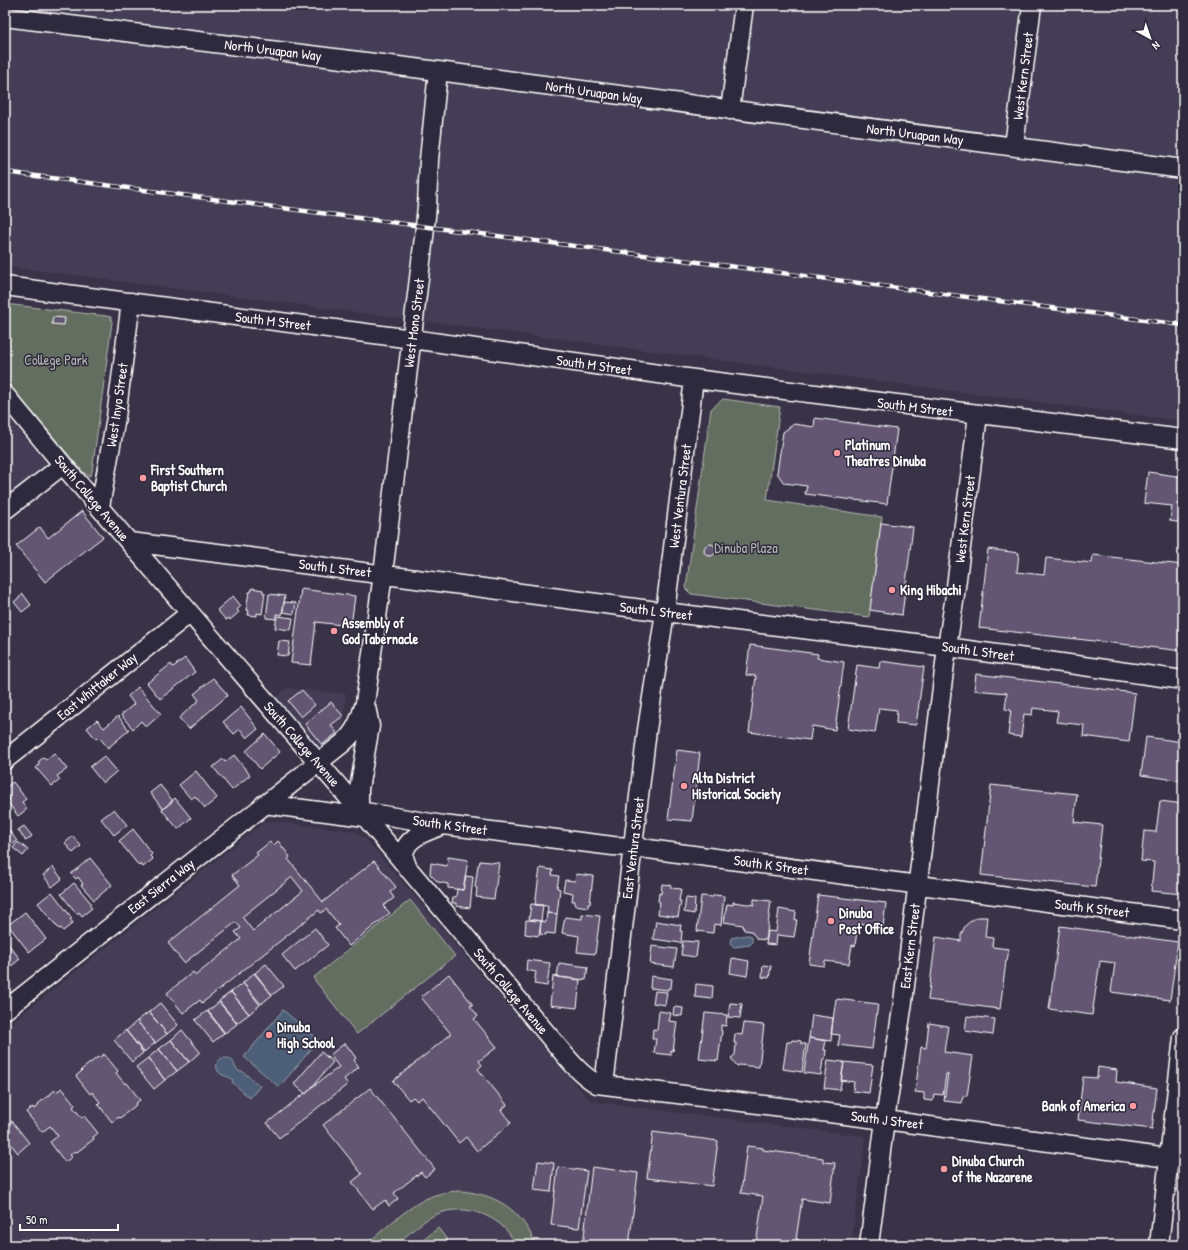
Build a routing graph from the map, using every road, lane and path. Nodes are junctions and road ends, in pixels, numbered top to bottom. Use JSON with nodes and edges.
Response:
{"nodes":[{"id":1,"x":744,"y":5,"type":"edge"},
{"id":2,"x":1032,"y":5,"type":"edge"},
{"id":3,"x":5,"y":17,"type":"edge"},
{"id":4,"x":438,"y":71,"type":"junction"},
{"id":5,"x":730,"y":110,"type":"junction"},
{"id":6,"x":1014,"y":146,"type":"junction"},
{"id":7,"x":1183,"y":169,"type":"edge"},
{"id":8,"x":5,"y":286,"type":"edge"},
{"id":9,"x":131,"y":302,"type":"junction"},
{"id":10,"x":412,"y":339,"type":"junction"},
{"id":11,"x":694,"y":379,"type":"junction"},
{"id":12,"x":5,"y":395,"type":"edge"},
{"id":13,"x":978,"y":415,"type":"junction"},
{"id":14,"x":1183,"y":439,"type":"edge"},
{"id":15,"x":63,"y":465,"type":"junction"},
{"id":16,"x":100,"y":507,"type":"junction"},
{"id":17,"x":5,"y":510,"type":"edge"},
{"id":18,"x":130,"y":542,"type":"junction"},
{"id":19,"x":383,"y":574,"type":"junction"},
{"id":20,"x":665,"y":612,"type":"junction"},
{"id":21,"x":190,"y":613,"type":"junction"},
{"id":22,"x":947,"y":647,"type":"junction"},
{"id":23,"x":1183,"y":680,"type":"edge"},
{"id":24,"x":365,"y":703,"type":"junction"},
{"id":25,"x":5,"y":760,"type":"edge"},
{"id":26,"x":318,"y":762,"type":"junction"},
{"id":27,"x":264,"y":804,"type":"junction"},
{"id":28,"x":362,"y":814,"type":"junction"},
{"id":29,"x":443,"y":825,"type":"junction"},
{"id":30,"x":633,"y":847,"type":"junction"},
{"id":31,"x":408,"y":869,"type":"junction"},
{"id":32,"x":918,"y":886,"type":"junction"},
{"id":33,"x":1183,"y":920,"type":"edge"},
{"id":34,"x":5,"y":1010,"type":"edge"},
{"id":35,"x":1183,"y":1037,"type":"edge"},
{"id":36,"x":604,"y":1085,"type":"junction"},
{"id":37,"x":885,"y":1120,"type":"junction"},
{"id":38,"x":1176,"y":1159,"type":"edge"},
{"id":39,"x":869,"y":1245,"type":"edge"},
{"id":40,"x":1158,"y":1245,"type":"edge"}],
"edges":[{"from":1,"to":5,"type":"street"},
{"from":2,"to":6,"type":"street","name":"West Kern Street"},
{"from":3,"to":4,"type":"street","name":"North Uruapan Way"},
{"from":4,"to":5,"type":"street","name":"North Uruapan Way"},
{"from":4,"to":10,"type":"street","name":"West Mono Street"},
{"from":5,"to":6,"type":"street","name":"North Uruapan Way"},
{"from":6,"to":7,"type":"street","name":"North Uruapan Way"},
{"from":8,"to":9,"type":"street","name":"South M Street"},
{"from":9,"to":10,"type":"street","name":"South M Street"},
{"from":9,"to":16,"type":"street","name":"West Inyo Street"},
{"from":10,"to":11,"type":"street","name":"South M Street"},
{"from":10,"to":19,"type":"street","name":"West Mono Street"},
{"from":11,"to":13,"type":"street","name":"South M Street"},
{"from":11,"to":20,"type":"street","name":"West Ventura Street"},
{"from":12,"to":15,"type":"street","name":"South College Avenue"},
{"from":13,"to":14,"type":"street","name":"South M Street"},
{"from":13,"to":22,"type":"street","name":"West Kern Street"},
{"from":15,"to":16,"type":"street","name":"South College Avenue"},
{"from":15,"to":17,"type":"street"},
{"from":16,"to":18,"type":"street","name":"South College Avenue"},
{"from":18,"to":19,"type":"street","name":"South L Street"},
{"from":18,"to":21,"type":"street","name":"South College Avenue"},
{"from":19,"to":20,"type":"street","name":"South L Street"},
{"from":19,"to":24,"type":"street","name":"West Mono Street"},
{"from":20,"to":22,"type":"street","name":"South L Street"},
{"from":20,"to":30,"type":"street","name":"East Ventura Street"},
{"from":21,"to":25,"type":"street","name":"East Whittaker Way"},
{"from":21,"to":26,"type":"street","name":"South College Avenue"},
{"from":22,"to":23,"type":"street","name":"South L Street"},
{"from":22,"to":32,"type":"street","name":"East Kern Street"},
{"from":24,"to":26,"type":"street","name":"East Sierra Way"},
{"from":24,"to":28,"type":"street"},
{"from":26,"to":27,"type":"street","name":"East Sierra Way"},
{"from":26,"to":28,"type":"street","name":"South College Avenue"},
{"from":27,"to":28,"type":"street","name":"South K Street"},
{"from":27,"to":34,"type":"street","name":"East Sierra Way"},
{"from":28,"to":29,"type":"street","name":"South K Street"},
{"from":28,"to":31,"type":"street","name":"South College Avenue"},
{"from":29,"to":30,"type":"street","name":"South K Street"},
{"from":29,"to":31,"type":"street"},
{"from":30,"to":32,"type":"street","name":"South K Street"},
{"from":30,"to":36,"type":"street","name":"East Ventura Street"},
{"from":31,"to":36,"type":"street","name":"South College Avenue"},
{"from":32,"to":33,"type":"street","name":"South K Street"},
{"from":32,"to":37,"type":"street","name":"East Kern Street"},
{"from":35,"to":38,"type":"street"},
{"from":36,"to":37,"type":"street","name":"South J Street"},
{"from":37,"to":38,"type":"street","name":"South J Street"},
{"from":37,"to":39,"type":"street","name":"East Kern Street"},
{"from":38,"to":40,"type":"street"}]}
